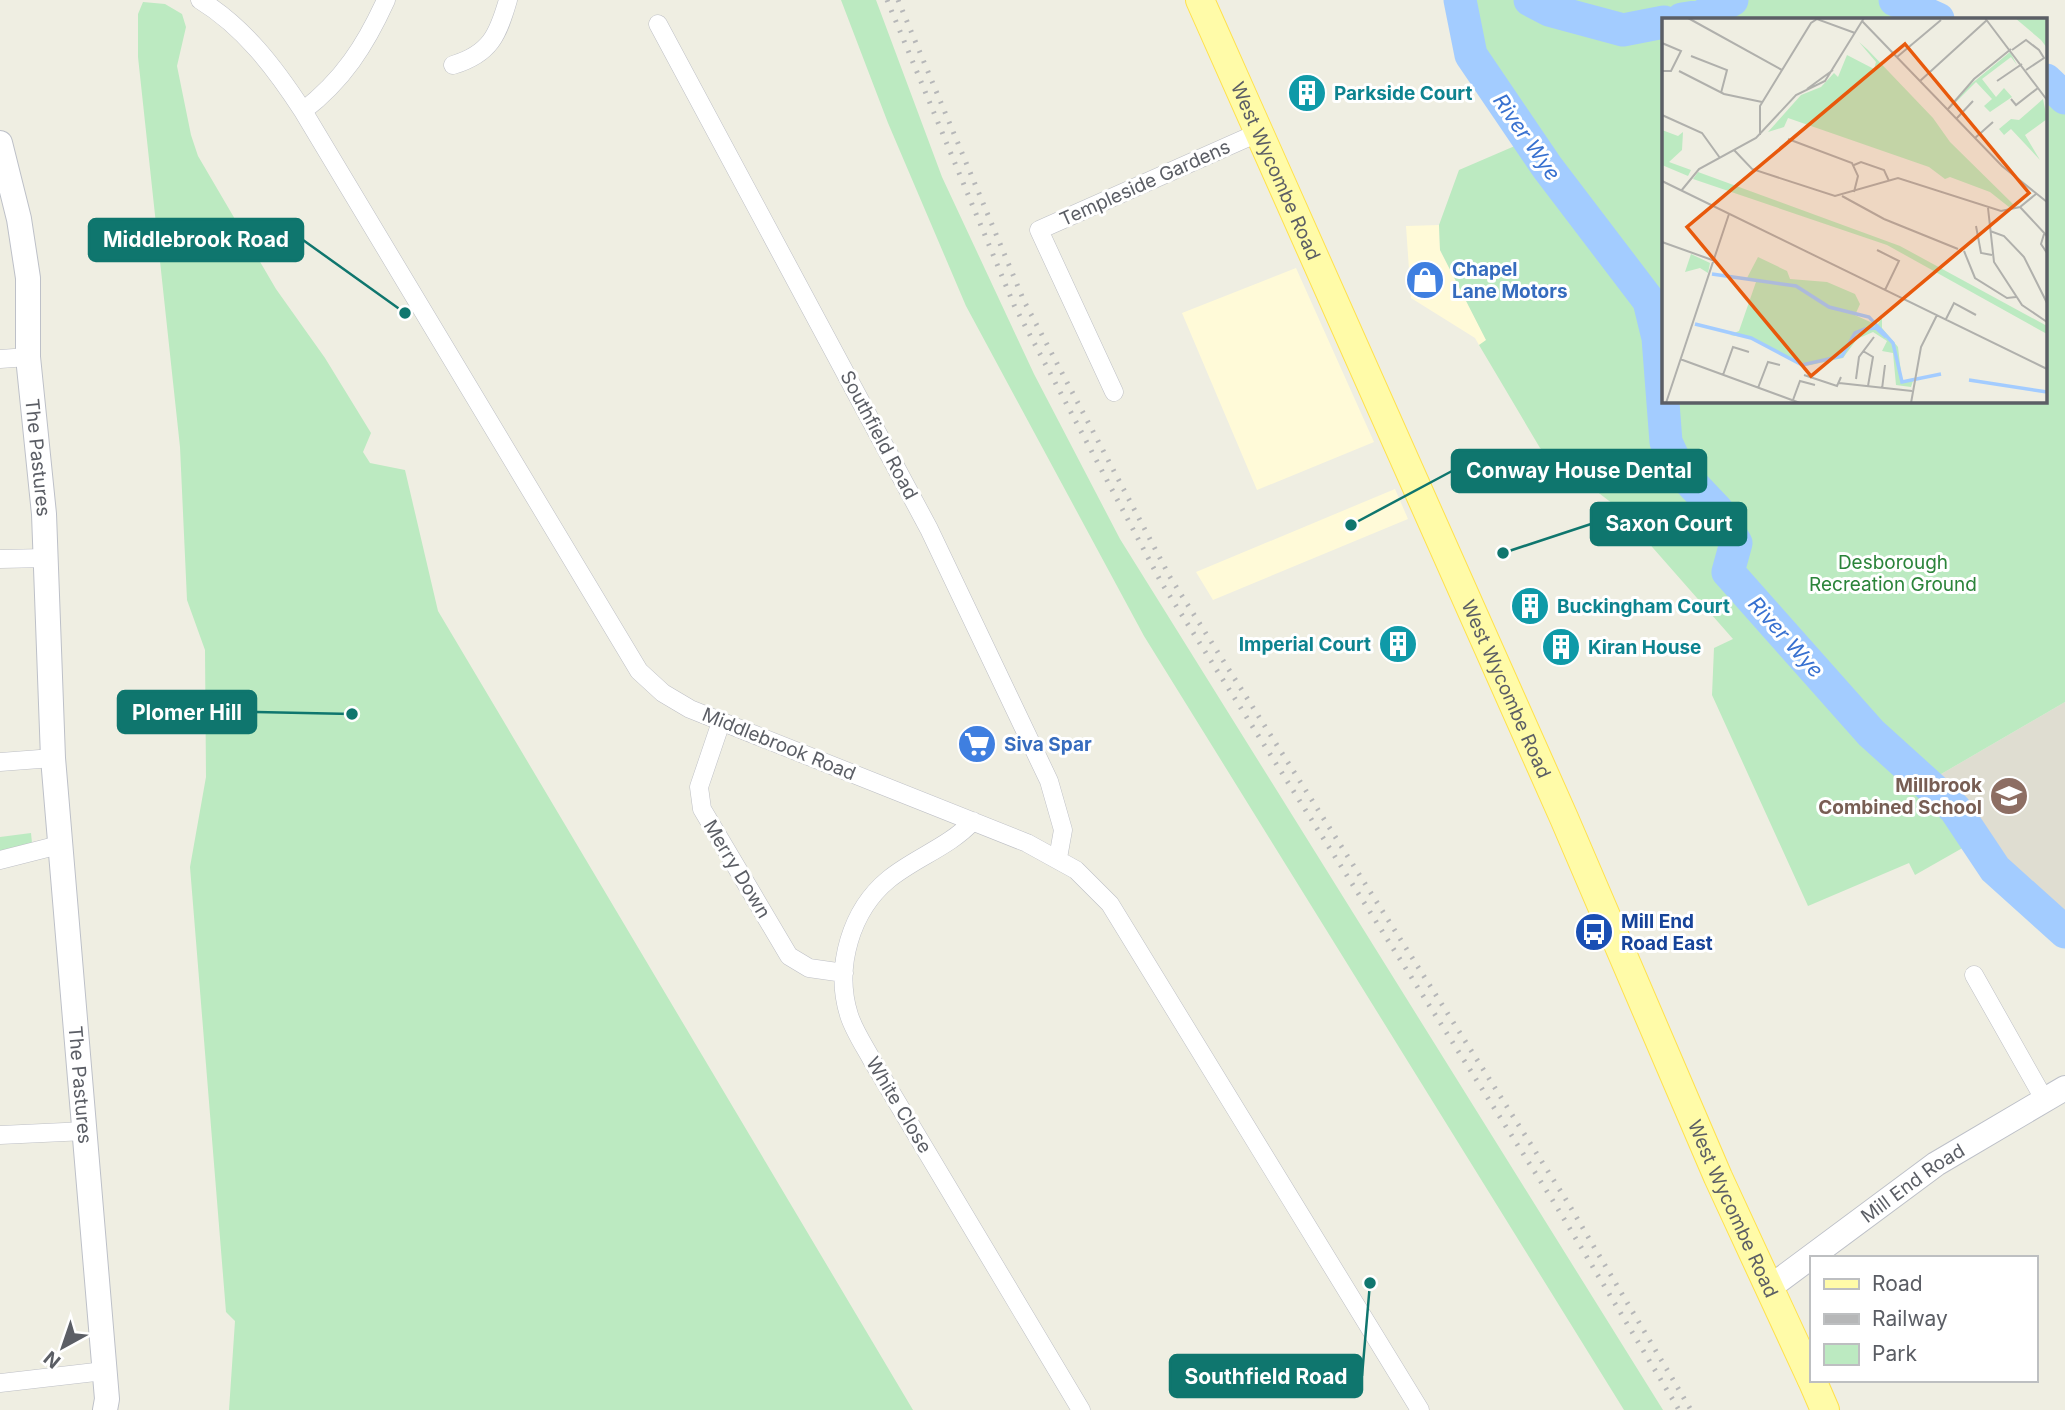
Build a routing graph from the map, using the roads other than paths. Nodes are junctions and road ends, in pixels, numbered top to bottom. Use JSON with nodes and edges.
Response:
{"nodes":[{"id":1,"x":386,"y":0,"type":"edge"},
{"id":2,"x":508,"y":0,"type":"edge"},
{"id":3,"x":1200,"y":0,"type":"edge"},
{"id":4,"x":208,"y":2,"type":"edge"},
{"id":5,"x":658,"y":24,"type":"dead end"},
{"id":6,"x":453,"y":65,"type":"dead end"},
{"id":7,"x":303,"y":111,"type":"junction"},
{"id":8,"x":1260,"y":132,"type":"junction"},
{"id":9,"x":1,"y":154,"type":"edge"},
{"id":10,"x":28,"y":356,"type":"junction"},
{"id":11,"x":0,"y":359,"type":"edge"},
{"id":12,"x":1114,"y":392,"type":"dead end"},
{"id":13,"x":46,"y":558,"type":"junction"},
{"id":14,"x":0,"y":559,"type":"edge"},
{"id":15,"x":721,"y":722,"type":"junction"},
{"id":16,"x":53,"y":758,"type":"junction"},
{"id":17,"x":0,"y":762,"type":"edge"},
{"id":18,"x":973,"y":821,"type":"junction"},
{"id":19,"x":62,"y":844,"type":"junction"},
{"id":20,"x":1058,"y":858,"type":"junction"},
{"id":21,"x":0,"y":860,"type":"edge"},
{"id":22,"x":844,"y":973,"type":"junction"},
{"id":23,"x":1974,"y":975,"type":"dead end"},
{"id":24,"x":2059,"y":1092,"type":"edge"},
{"id":25,"x":86,"y":1131,"type":"junction"},
{"id":26,"x":0,"y":1135,"type":"edge"},
{"id":27,"x":1812,"y":1256,"type":"edge"},
{"id":28,"x":1810,"y":1258,"type":"edge"},
{"id":29,"x":1769,"y":1288,"type":"junction"},
{"id":30,"x":104,"y":1371,"type":"junction"},
{"id":31,"x":1810,"y":1375,"type":"edge"},
{"id":32,"x":0,"y":1382,"type":"edge"},
{"id":33,"x":1813,"y":1382,"type":"edge"},
{"id":34,"x":106,"y":1410,"type":"edge"},
{"id":35,"x":1082,"y":1410,"type":"edge"},
{"id":36,"x":1420,"y":1410,"type":"edge"},
{"id":37,"x":1825,"y":1410,"type":"edge"}],
"edges":[{"from":1,"to":7,"type":"street"},
{"from":2,"to":6,"type":"street"},
{"from":3,"to":8,"type":"main road","name":"West Wycombe Road"},
{"from":4,"to":7,"type":"street","name":"Middlebrook Road"},
{"from":5,"to":20,"type":"street","name":"Southfield Road"},
{"from":7,"to":15,"type":"street","name":"Middlebrook Road"},
{"from":8,"to":12,"type":"street","name":"Templeside Gardens"},
{"from":8,"to":29,"type":"main road","name":"West Wycombe Road"},
{"from":9,"to":10,"type":"street","name":"The Pastures"},
{"from":10,"to":11,"type":"street"},
{"from":10,"to":13,"type":"street","name":"The Pastures"},
{"from":13,"to":14,"type":"street"},
{"from":13,"to":16,"type":"street","name":"The Pastures"},
{"from":15,"to":18,"type":"street","name":"Middlebrook Road"},
{"from":15,"to":22,"type":"street","name":"Merry Down"},
{"from":16,"to":17,"type":"street"},
{"from":16,"to":19,"type":"street","name":"The Pastures"},
{"from":18,"to":20,"type":"street"},
{"from":18,"to":22,"type":"street","name":"White Close"},
{"from":19,"to":21,"type":"street"},
{"from":19,"to":25,"type":"street","name":"The Pastures"},
{"from":20,"to":36,"type":"street"},
{"from":22,"to":35,"type":"street","name":"White Close"},
{"from":23,"to":24,"type":"street"},
{"from":24,"to":27,"type":"street","name":"Mill End Road"},
{"from":25,"to":26,"type":"street"},
{"from":25,"to":30,"type":"street","name":"The Pastures"},
{"from":28,"to":29,"type":"street","name":"Mill End Road"},
{"from":29,"to":31,"type":"main road","name":"West Wycombe Road"},
{"from":30,"to":32,"type":"street"},
{"from":30,"to":34,"type":"street","name":"The Pastures"},
{"from":33,"to":37,"type":"main road","name":"West Wycombe Road"}]}
